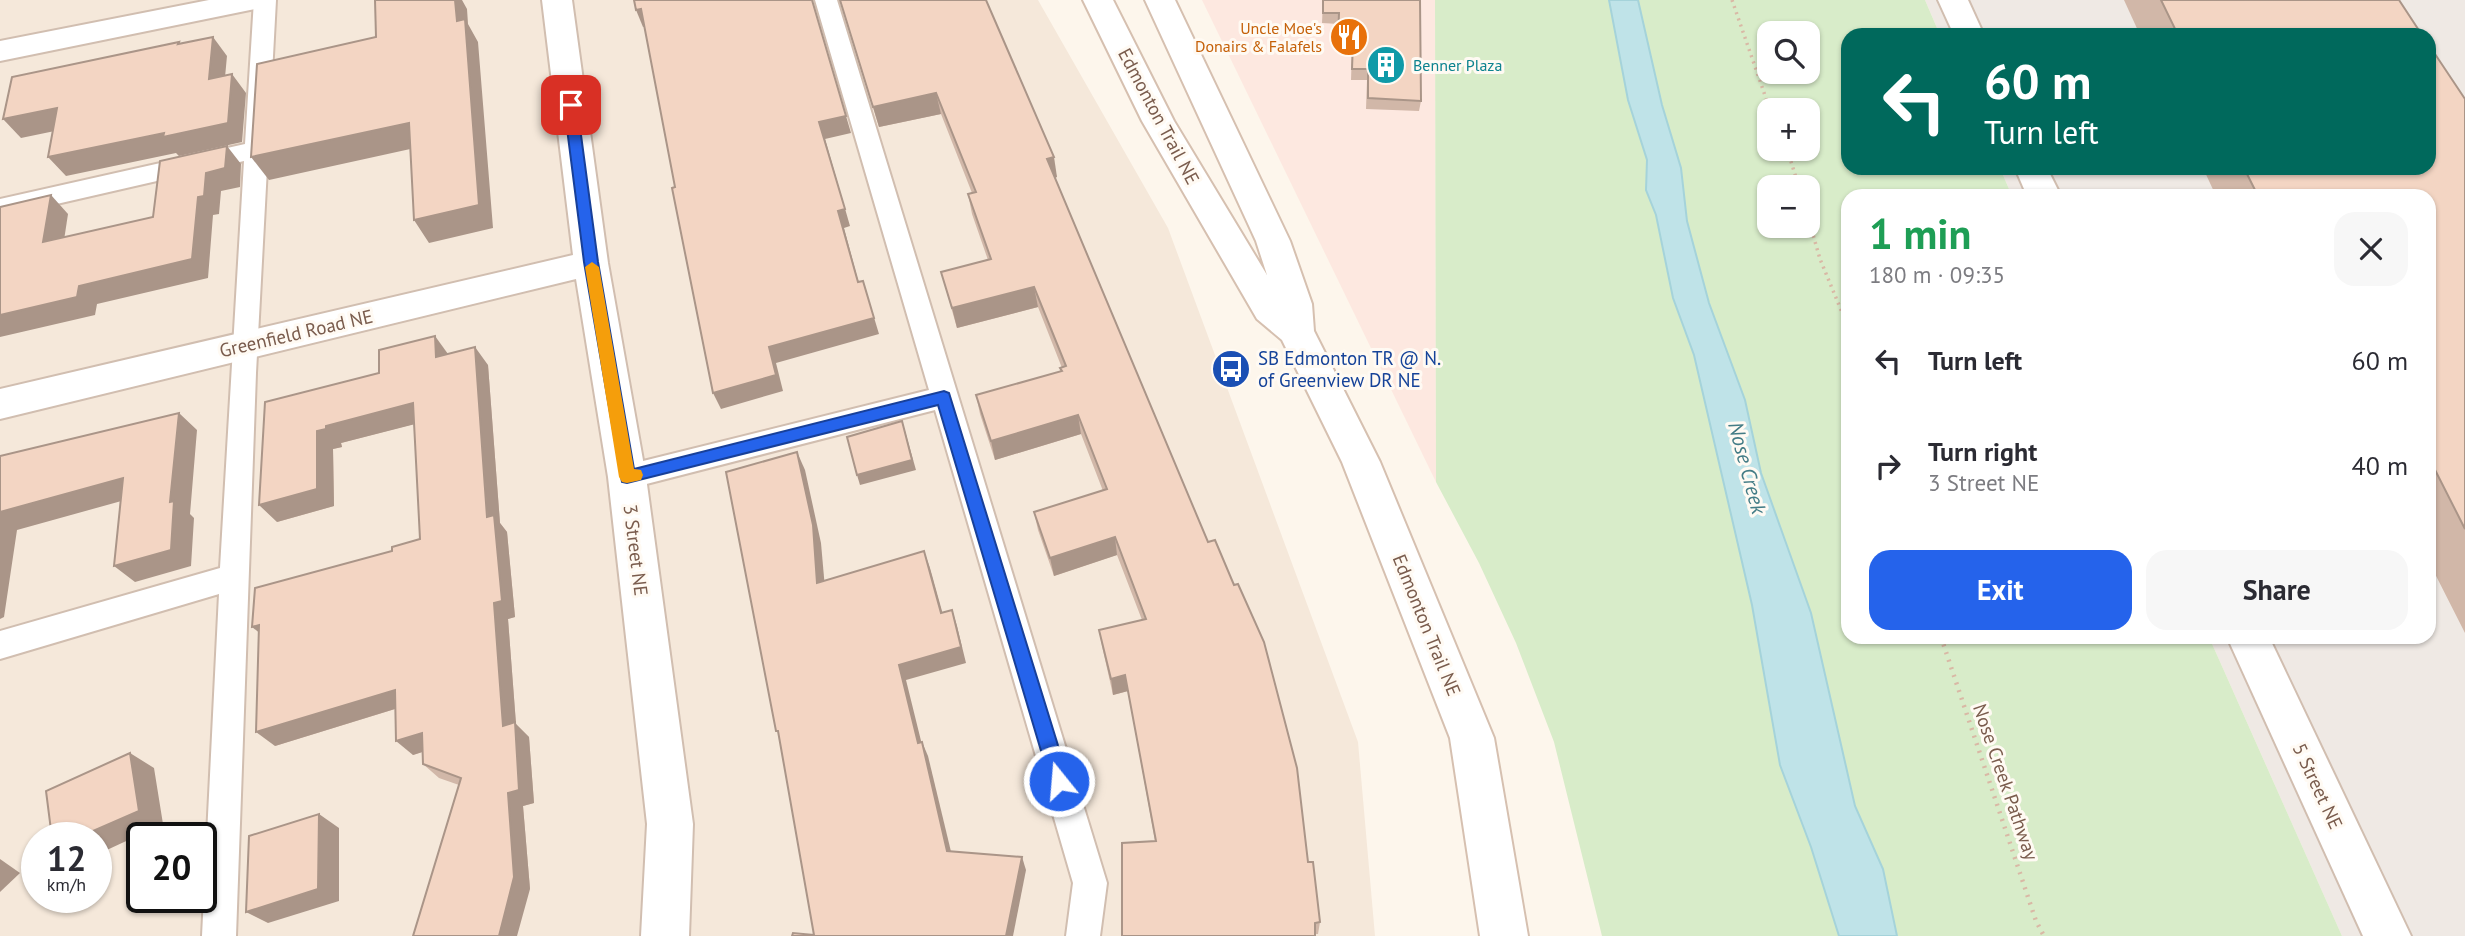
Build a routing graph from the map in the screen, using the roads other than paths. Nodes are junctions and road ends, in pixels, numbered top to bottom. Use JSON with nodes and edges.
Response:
{"nodes":[{"id":1,"x":255,"y":0,"type":"edge"},
{"id":2,"x":265,"y":0,"type":"edge"},
{"id":3,"x":557,"y":0,"type":"edge"},
{"id":4,"x":826,"y":0,"type":"edge"},
{"id":5,"x":1098,"y":0,"type":"edge"},
{"id":6,"x":1160,"y":0,"type":"edge"},
{"id":7,"x":1953,"y":0,"type":"edge"},
{"id":8,"x":1966,"y":28,"type":"edge"},
{"id":9,"x":0,"y":51,"type":"edge"},
{"id":10,"x":255,"y":150,"type":"junction"},
{"id":11,"x":0,"y":208,"type":"edge"},
{"id":12,"x":591,"y":262,"type":"junction"},
{"id":13,"x":1296,"y":331,"type":"junction"},
{"id":14,"x":244,"y":345,"type":"junction"},
{"id":15,"x":944,"y":397,"type":"junction"},
{"id":16,"x":0,"y":404,"type":"edge"},
{"id":17,"x":627,"y":477,"type":"junction"},
{"id":18,"x":233,"y":577,"type":"junction"},
{"id":19,"x":2251,"y":644,"type":"edge"},
{"id":20,"x":0,"y":645,"type":"edge"},
{"id":21,"x":219,"y":936,"type":"edge"},
{"id":22,"x":665,"y":936,"type":"edge"},
{"id":23,"x":1083,"y":936,"type":"edge"},
{"id":24,"x":1504,"y":936,"type":"edge"},
{"id":25,"x":2387,"y":936,"type":"edge"}],
"edges":[{"from":1,"to":9,"type":"street"},
{"from":2,"to":10,"type":"lane"},
{"from":3,"to":12,"type":"street","name":"3 Street NE"},
{"from":4,"to":15,"type":"lane"},
{"from":5,"to":13,"type":"street","name":"Edmonton Trail NE"},
{"from":6,"to":13,"type":"street","name":"Edmonton Trail NE"},
{"from":7,"to":8,"type":"street"},
{"from":10,"to":11,"type":"lane"},
{"from":10,"to":14,"type":"lane"},
{"from":12,"to":14,"type":"street","name":"Greenfield Road NE"},
{"from":12,"to":17,"type":"street","name":"3 Street NE"},
{"from":13,"to":24,"type":"street","name":"Edmonton Trail NE"},
{"from":14,"to":16,"type":"street","name":"Greenfield Road NE"},
{"from":14,"to":18,"type":"lane"},
{"from":15,"to":17,"type":"lane"},
{"from":15,"to":23,"type":"lane"},
{"from":17,"to":22,"type":"street","name":"3 Street NE"},
{"from":18,"to":20,"type":"lane"},
{"from":18,"to":21,"type":"lane"},
{"from":19,"to":25,"type":"street","name":"5 Street NE"}]}
